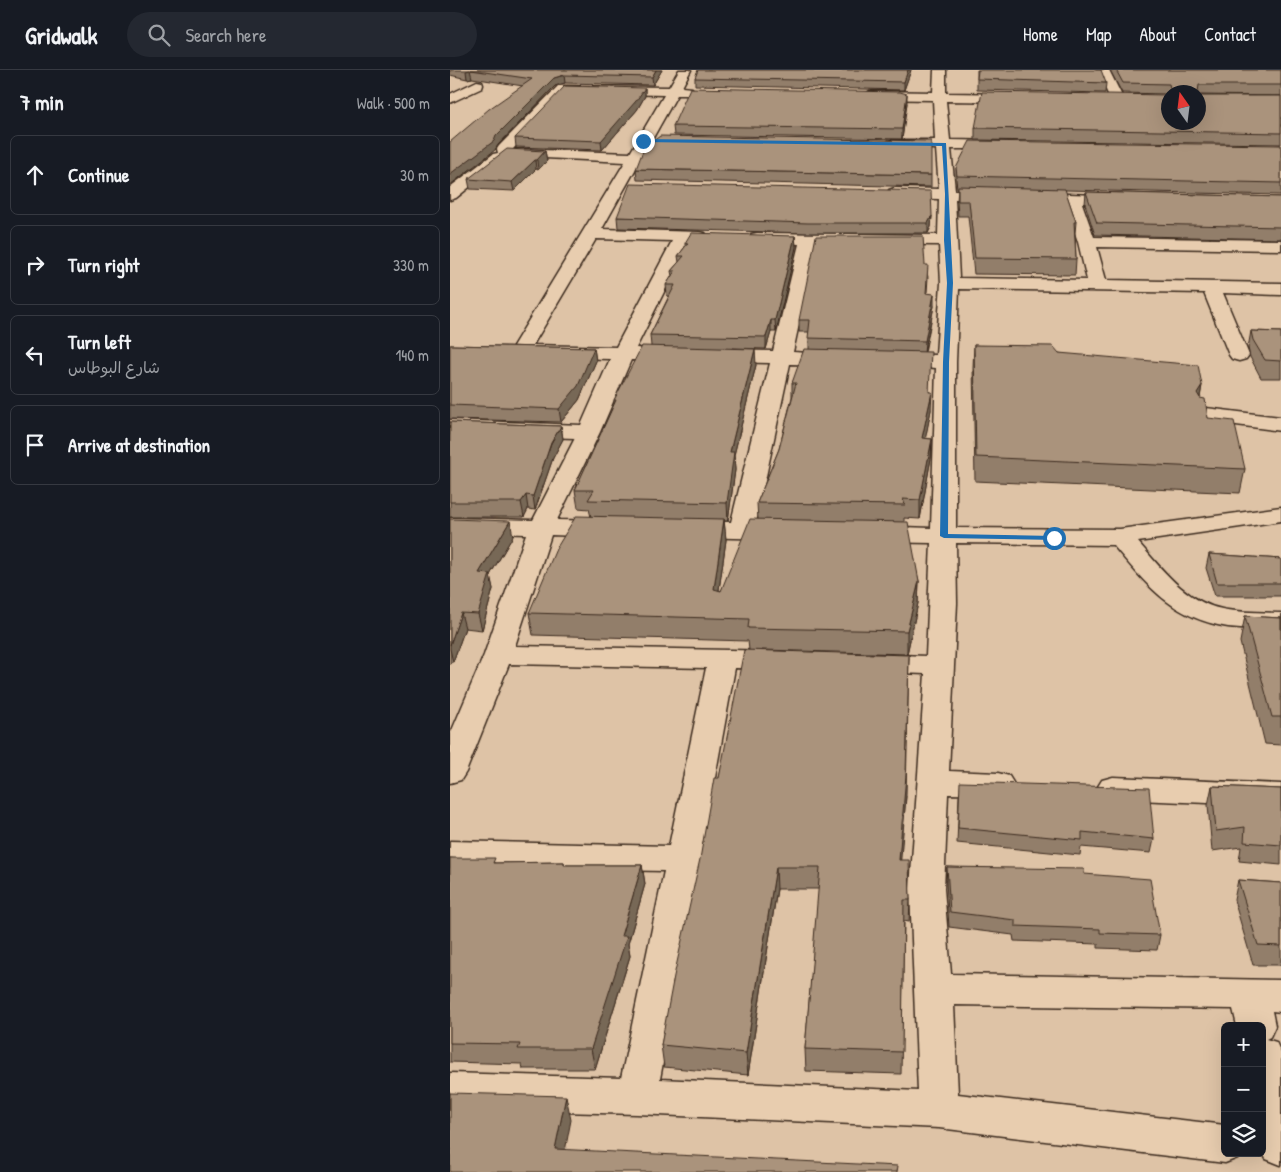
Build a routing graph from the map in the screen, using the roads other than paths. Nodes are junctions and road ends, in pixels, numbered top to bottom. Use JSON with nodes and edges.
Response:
{"nodes":[{"id":1,"x":684,"y":70,"type":"edge"},
{"id":2,"x":940,"y":70,"type":"edge"},
{"id":3,"x":1103,"y":70,"type":"edge"},
{"id":4,"x":477,"y":85,"type":"dead end"},
{"id":5,"x":673,"y":91,"type":"junction"},
{"id":6,"x":702,"y":92,"type":"edge"},
{"id":7,"x":860,"y":95,"type":"edge"},
{"id":8,"x":939,"y":96,"type":"junction"},
{"id":9,"x":1038,"y":98,"type":"edge"},
{"id":10,"x":450,"y":99,"type":"edge"},
{"id":11,"x":1134,"y":100,"type":"edge"},
{"id":12,"x":663,"y":141,"type":"edge"},
{"id":13,"x":876,"y":144,"type":"edge"},
{"id":14,"x":944,"y":144,"type":"junction"},
{"id":15,"x":1023,"y":146,"type":"edge"},
{"id":16,"x":639,"y":149,"type":"junction"},
{"id":17,"x":505,"y":152,"type":"junction"},
{"id":18,"x":619,"y":187,"type":"junction"},
{"id":19,"x":638,"y":187,"type":"edge"},
{"id":20,"x":877,"y":193,"type":"edge"},
{"id":21,"x":947,"y":194,"type":"junction"},
{"id":22,"x":450,"y":195,"type":"edge"},
{"id":23,"x":1072,"y":198,"type":"junction"},
{"id":24,"x":1142,"y":199,"type":"edge"},
{"id":25,"x":591,"y":234,"type":"junction"},
{"id":26,"x":684,"y":237,"type":"junction"},
{"id":27,"x":712,"y":237,"type":"edge"},
{"id":28,"x":741,"y":238,"type":"edge"},
{"id":29,"x":808,"y":240,"type":"junction"},
{"id":30,"x":947,"y":240,"type":"junction"},
{"id":31,"x":1087,"y":242,"type":"junction"},
{"id":32,"x":1281,"y":246,"type":"edge"},
{"id":33,"x":950,"y":283,"type":"junction"},
{"id":34,"x":1098,"y":286,"type":"junction"},
{"id":35,"x":1211,"y":288,"type":"junction"},
{"id":36,"x":1281,"y":289,"type":"edge"},
{"id":37,"x":624,"y":354,"type":"junction"},
{"id":38,"x":1239,"y":355,"type":"dead end"},
{"id":39,"x":780,"y":357,"type":"junction"},
{"id":40,"x":858,"y":360,"type":"edge"},
{"id":41,"x":877,"y":360,"type":"edge"},
{"id":42,"x":946,"y":362,"type":"junction"},
{"id":43,"x":1206,"y":414,"type":"edge"},
{"id":44,"x":1281,"y":424,"type":"edge"},
{"id":45,"x":450,"y":427,"type":"edge"},
{"id":46,"x":589,"y":432,"type":"junction"},
{"id":47,"x":1281,"y":514,"type":"edge"},
{"id":48,"x":450,"y":525,"type":"edge"},
{"id":49,"x":541,"y":528,"type":"junction"},
{"id":50,"x":627,"y":529,"type":"edge"},
{"id":51,"x":665,"y":529,"type":"edge"},
{"id":52,"x":742,"y":530,"type":"junction"},
{"id":53,"x":809,"y":532,"type":"edge"},
{"id":54,"x":848,"y":533,"type":"edge"},
{"id":55,"x":944,"y":536,"type":"junction"},
{"id":56,"x":1120,"y":537,"type":"junction"},
{"id":57,"x":1281,"y":621,"type":"edge"},
{"id":58,"x":498,"y":655,"type":"junction"},
{"id":59,"x":722,"y":659,"type":"junction"},
{"id":60,"x":938,"y":665,"type":"junction"},
{"id":61,"x":450,"y":772,"type":"edge"},
{"id":62,"x":932,"y":782,"type":"junction"},
{"id":63,"x":1021,"y":785,"type":"edge"},
{"id":64,"x":1081,"y":787,"type":"edge"},
{"id":65,"x":1281,"y":795,"type":"edge"},
{"id":66,"x":450,"y":854,"type":"edge"},
{"id":67,"x":684,"y":859,"type":"junction"},
{"id":68,"x":934,"y":989,"type":"junction"},
{"id":69,"x":1262,"y":1005,"type":"edge"},
{"id":70,"x":1265,"y":1067,"type":"edge"},
{"id":71,"x":450,"y":1091,"type":"edge"},
{"id":72,"x":637,"y":1096,"type":"junction"},
{"id":73,"x":939,"y":1110,"type":"junction"},
{"id":74,"x":1221,"y":1144,"type":"edge"},
{"id":75,"x":1281,"y":1146,"type":"edge"},
{"id":76,"x":1266,"y":1148,"type":"edge"},
{"id":77,"x":1281,"y":1150,"type":"edge"}],
"edges":[{"from":1,"to":5,"type":"street"},
{"from":2,"to":8,"type":"street"},
{"from":3,"to":11,"type":"street"},
{"from":4,"to":10,"type":"street"},
{"from":5,"to":6,"type":"street"},
{"from":5,"to":16,"type":"street"},
{"from":5,"to":17,"type":"street"},
{"from":7,"to":8,"type":"street"},
{"from":8,"to":9,"type":"street"},
{"from":8,"to":14,"type":"street"},
{"from":12,"to":16,"type":"street"},
{"from":13,"to":14,"type":"street"},
{"from":14,"to":15,"type":"street"},
{"from":14,"to":21,"type":"street"},
{"from":16,"to":17,"type":"street"},
{"from":16,"to":18,"type":"street"},
{"from":17,"to":22,"type":"street"},
{"from":18,"to":19,"type":"street"},
{"from":18,"to":25,"type":"street"},
{"from":20,"to":21,"type":"street"},
{"from":21,"to":23,"type":"street"},
{"from":21,"to":30,"type":"street"},
{"from":23,"to":24,"type":"street"},
{"from":23,"to":31,"type":"street"},
{"from":25,"to":26,"type":"street"},
{"from":25,"to":37,"type":"street"},
{"from":26,"to":27,"type":"street"},
{"from":26,"to":37,"type":"street"},
{"from":28,"to":29,"type":"street"},
{"from":29,"to":30,"type":"street"},
{"from":29,"to":39,"type":"street"},
{"from":30,"to":33,"type":"street"},
{"from":31,"to":32,"type":"street"},
{"from":31,"to":34,"type":"street"},
{"from":33,"to":34,"type":"street"},
{"from":33,"to":42,"type":"street"},
{"from":34,"to":35,"type":"street"},
{"from":35,"to":36,"type":"street"},
{"from":35,"to":38,"type":"street"},
{"from":37,"to":39,"type":"street"},
{"from":37,"to":46,"type":"street"},
{"from":39,"to":40,"type":"street"},
{"from":39,"to":52,"type":"street"},
{"from":41,"to":42,"type":"street"},
{"from":42,"to":55,"type":"street"},
{"from":43,"to":44,"type":"street"},
{"from":45,"to":46,"type":"street"},
{"from":46,"to":49,"type":"street"},
{"from":47,"to":56,"type":"street"},
{"from":48,"to":49,"type":"street"},
{"from":49,"to":50,"type":"street"},
{"from":49,"to":58,"type":"street"},
{"from":51,"to":52,"type":"street"},
{"from":52,"to":53,"type":"street"},
{"from":54,"to":55,"type":"street"},
{"from":55,"to":56,"type":"street"},
{"from":55,"to":60,"type":"street"},
{"from":56,"to":57,"type":"street"},
{"from":58,"to":59,"type":"street"},
{"from":58,"to":61,"type":"street"},
{"from":59,"to":60,"type":"street"},
{"from":59,"to":67,"type":"street"},
{"from":60,"to":62,"type":"street"},
{"from":62,"to":63,"type":"street"},
{"from":62,"to":68,"type":"street"},
{"from":64,"to":65,"type":"street"},
{"from":66,"to":67,"type":"street"},
{"from":67,"to":72,"type":"street"},
{"from":68,"to":69,"type":"street"},
{"from":68,"to":73,"type":"street"},
{"from":70,"to":75,"type":"street"},
{"from":71,"to":72,"type":"street"},
{"from":72,"to":73,"type":"street"},
{"from":73,"to":74,"type":"street"},
{"from":76,"to":77,"type":"street"}]}
